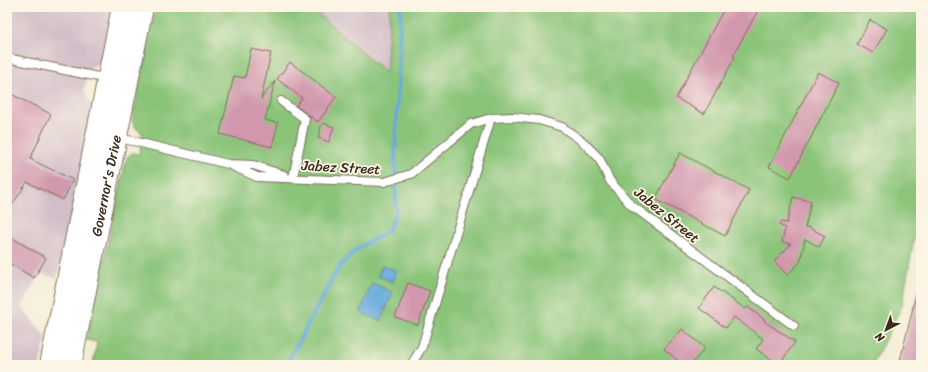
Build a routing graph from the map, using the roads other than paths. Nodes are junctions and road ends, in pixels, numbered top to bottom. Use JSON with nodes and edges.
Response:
{"nodes":[{"id":1,"x":123,"y":7,"type":"edge"},
{"id":2,"x":142,"y":7,"type":"edge"},
{"id":3,"x":7,"y":58,"type":"edge"},
{"id":4,"x":118,"y":81,"type":"junction"},
{"id":5,"x":281,"y":101,"type":"dead end"},
{"id":6,"x":491,"y":118,"type":"junction"},
{"id":7,"x":107,"y":135,"type":"junction"},
{"id":8,"x":293,"y":178,"type":"junction"},
{"id":9,"x":794,"y":326,"type":"dead end"},
{"id":10,"x":51,"y":365,"type":"edge"},
{"id":11,"x":70,"y":365,"type":"edge"},
{"id":12,"x":411,"y":365,"type":"edge"}],
"edges":[{"from":1,"to":4,"type":"highway","name":"Governor's Drive"},
{"from":2,"to":4,"type":"highway","name":"Governor's Drive"},
{"from":3,"to":4,"type":"lane"},
{"from":4,"to":7,"type":"highway","name":"Governor's Drive"},
{"from":5,"to":8,"type":"lane"},
{"from":6,"to":8,"type":"lane","name":"Jabez Street"},
{"from":6,"to":9,"type":"lane","name":"Jabez Street"},
{"from":6,"to":12,"type":"lane"},
{"from":7,"to":8,"type":"lane","name":"Jabez Street"},
{"from":7,"to":10,"type":"highway","name":"Governor's Drive"},
{"from":7,"to":11,"type":"highway","name":"Governor's Drive"}]}
